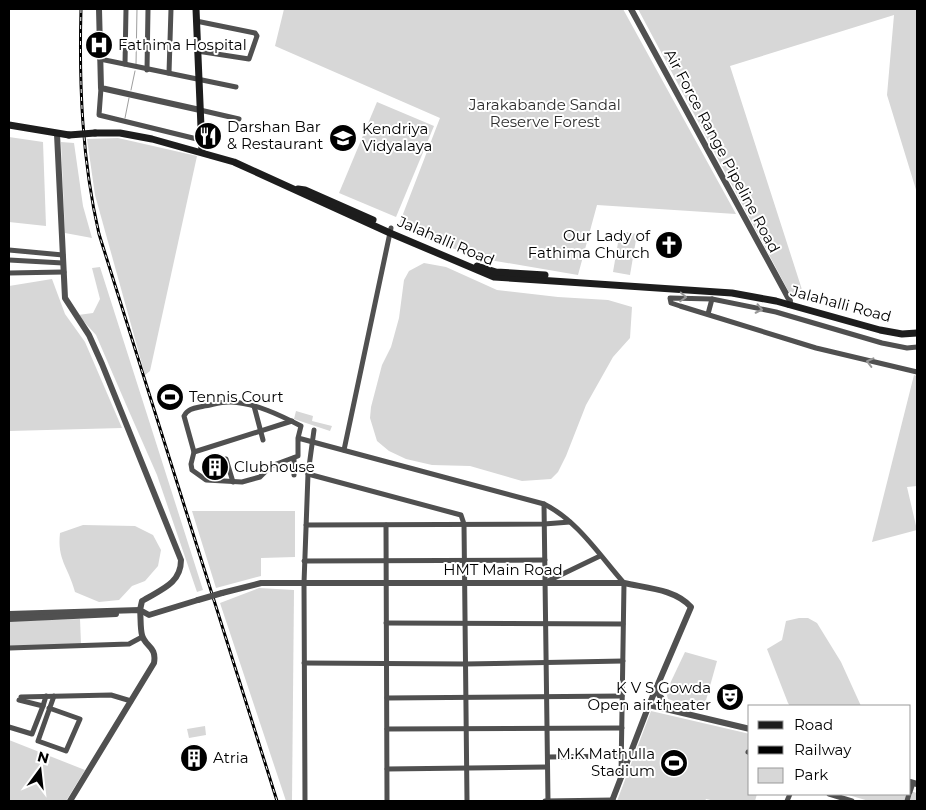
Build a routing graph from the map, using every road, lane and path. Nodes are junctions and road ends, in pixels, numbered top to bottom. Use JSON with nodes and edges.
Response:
{"nodes":[{"id":1,"x":99,"y":9,"type":"edge"},
{"id":2,"x":126,"y":9,"type":"edge"},
{"id":3,"x":148,"y":9,"type":"edge"},
{"id":4,"x":171,"y":9,"type":"edge"},
{"id":5,"x":196,"y":9,"type":"edge"},
{"id":6,"x":631,"y":9,"type":"edge"},
{"id":7,"x":196,"y":21,"type":"junction"},
{"id":8,"x":197,"y":50,"type":"junction"},
{"id":9,"x":100,"y":59,"type":"junction"},
{"id":10,"x":125,"y":64,"type":"junction"},
{"id":11,"x":147,"y":70,"type":"junction"},
{"id":12,"x":169,"y":74,"type":"junction"},
{"id":13,"x":198,"y":79,"type":"junction"},
{"id":14,"x":236,"y":87,"type":"dead end"},
{"id":15,"x":101,"y":88,"type":"junction"},
{"id":16,"x":200,"y":110,"type":"junction"},
{"id":17,"x":239,"y":118,"type":"dead end"},
{"id":18,"x":9,"y":125,"type":"edge"},
{"id":19,"x":57,"y":134,"type":"junction"},
{"id":20,"x":201,"y":140,"type":"junction"},
{"id":21,"x":202,"y":151,"type":"junction"},
{"id":22,"x":391,"y":231,"type":"junction"},
{"id":23,"x":9,"y":250,"type":"edge"},
{"id":24,"x":63,"y":255,"type":"junction"},
{"id":25,"x":9,"y":260,"type":"edge"},
{"id":26,"x":63,"y":263,"type":"junction"},
{"id":27,"x":64,"y":272,"type":"junction"},
{"id":28,"x":9,"y":273,"type":"edge"},
{"id":29,"x":712,"y":299,"type":"junction"},
{"id":30,"x":789,"y":303,"type":"junction"},
{"id":31,"x":708,"y":314,"type":"junction"},
{"id":32,"x":917,"y":332,"type":"edge"},
{"id":33,"x":917,"y":347,"type":"edge"},
{"id":34,"x":917,"y":372,"type":"edge"},
{"id":35,"x":254,"y":406,"type":"junction"},
{"id":36,"x":292,"y":420,"type":"junction"},
{"id":37,"x":314,"y":430,"type":"dead end"},
{"id":38,"x":260,"y":431,"type":"junction"},
{"id":39,"x":298,"y":438,"type":"junction"},
{"id":40,"x":263,"y":440,"type":"dead end"},
{"id":41,"x":311,"y":441,"type":"junction"},
{"id":42,"x":344,"y":450,"type":"junction"},
{"id":43,"x":194,"y":452,"type":"junction"},
{"id":44,"x":294,"y":458,"type":"junction"},
{"id":45,"x":226,"y":459,"type":"dead end"},
{"id":46,"x":308,"y":474,"type":"junction"},
{"id":47,"x":294,"y":475,"type":"dead end"},
{"id":48,"x":233,"y":482,"type":"junction"},
{"id":49,"x":544,"y":504,"type":"junction"},
{"id":50,"x":570,"y":522,"type":"junction"},
{"id":51,"x":464,"y":524,"type":"junction"},
{"id":52,"x":544,"y":524,"type":"junction"},
{"id":53,"x":306,"y":525,"type":"junction"},
{"id":54,"x":386,"y":525,"type":"junction"},
{"id":55,"x":600,"y":556,"type":"junction"},
{"id":56,"x":386,"y":560,"type":"junction"},
{"id":57,"x":464,"y":560,"type":"junction"},
{"id":58,"x":545,"y":560,"type":"junction"},
{"id":59,"x":304,"y":561,"type":"junction"},
{"id":60,"x":304,"y":583,"type":"junction"},
{"id":61,"x":386,"y":583,"type":"junction"},
{"id":62,"x":464,"y":583,"type":"junction"},
{"id":63,"x":546,"y":583,"type":"junction"},
{"id":64,"x":624,"y":583,"type":"junction"},
{"id":65,"x":140,"y":610,"type":"junction"},
{"id":66,"x":121,"y":612,"type":"junction"},
{"id":67,"x":9,"y":614,"type":"edge"},
{"id":68,"x":9,"y":618,"type":"edge"},
{"id":69,"x":386,"y":623,"type":"junction"},
{"id":70,"x":465,"y":623,"type":"junction"},
{"id":71,"x":546,"y":624,"type":"junction"},
{"id":72,"x":623,"y":624,"type":"junction"},
{"id":73,"x":142,"y":638,"type":"junction"},
{"id":74,"x":9,"y":648,"type":"edge"},
{"id":75,"x":623,"y":661,"type":"junction"},
{"id":76,"x":304,"y":663,"type":"junction"},
{"id":77,"x":547,"y":663,"type":"junction"},
{"id":78,"x":387,"y":664,"type":"junction"},
{"id":79,"x":465,"y":664,"type":"junction"},
{"id":80,"x":656,"y":690,"type":"junction"},
{"id":81,"x":46,"y":696,"type":"junction"},
{"id":82,"x":54,"y":696,"type":"junction"},
{"id":83,"x":622,"y":696,"type":"junction"},
{"id":84,"x":387,"y":698,"type":"junction"},
{"id":85,"x":547,"y":698,"type":"junction"},
{"id":86,"x":466,"y":699,"type":"junction"},
{"id":87,"x":131,"y":702,"type":"junction"},
{"id":88,"x":649,"y":705,"type":"junction"},
{"id":89,"x":43,"y":706,"type":"junction"},
{"id":90,"x":50,"y":708,"type":"junction"},
{"id":91,"x":675,"y":710,"type":"junction"},
{"id":92,"x":9,"y":727,"type":"edge"},
{"id":93,"x":622,"y":728,"type":"junction"},
{"id":94,"x":748,"y":728,"type":"edge"},
{"id":95,"x":387,"y":729,"type":"junction"},
{"id":96,"x":466,"y":730,"type":"junction"},
{"id":97,"x":547,"y":730,"type":"junction"},
{"id":98,"x":621,"y":756,"type":"junction"},
{"id":99,"x":548,"y":757,"type":"junction"},
{"id":100,"x":547,"y":767,"type":"junction"},
{"id":101,"x":387,"y":769,"type":"junction"},
{"id":102,"x":467,"y":769,"type":"junction"},
{"id":103,"x":621,"y":781,"type":"junction"},
{"id":104,"x":832,"y":795,"type":"edge"},
{"id":105,"x":70,"y":801,"type":"edge"},
{"id":106,"x":306,"y":801,"type":"edge"},
{"id":107,"x":386,"y":801,"type":"edge"},
{"id":108,"x":467,"y":801,"type":"edge"},
{"id":109,"x":547,"y":801,"type":"edge"},
{"id":110,"x":613,"y":801,"type":"edge"},
{"id":111,"x":852,"y":801,"type":"edge"}],
"edges":[{"from":1,"to":9,"type":"street"},
{"from":2,"to":10,"type":"street"},
{"from":3,"to":11,"type":"street"},
{"from":4,"to":12,"type":"street"},
{"from":5,"to":7,"type":"main road"},
{"from":6,"to":30,"type":"street","name":"Air Force Range Pipeline Road"},
{"from":7,"to":8,"type":"main road"},
{"from":7,"to":8,"type":"street"},
{"from":8,"to":13,"type":"main road"},
{"from":9,"to":10,"type":"street"},
{"from":9,"to":15,"type":"street"},
{"from":10,"to":11,"type":"street"},
{"from":11,"to":12,"type":"street"},
{"from":12,"to":13,"type":"street"},
{"from":13,"to":14,"type":"street"},
{"from":13,"to":16,"type":"main road"},
{"from":15,"to":16,"type":"street"},
{"from":15,"to":20,"type":"street"},
{"from":16,"to":17,"type":"street"},
{"from":16,"to":20,"type":"main road"},
{"from":18,"to":19,"type":"main road","name":"Jalahalli Road"},
{"from":19,"to":21,"type":"main road","name":"Jalahalli Road","bridge":true},
{"from":19,"to":24,"type":"street"},
{"from":20,"to":21,"type":"main road"},
{"from":21,"to":22,"type":"main road","name":"Jalahalli Road"},
{"from":22,"to":30,"type":"main road","name":"Jalahalli Road"},
{"from":22,"to":42,"type":"street"},
{"from":23,"to":24,"type":"street"},
{"from":24,"to":26,"type":"street"},
{"from":25,"to":26,"type":"street"},
{"from":26,"to":27,"type":"street"},
{"from":27,"to":28,"type":"street"},
{"from":27,"to":65,"type":"street"},
{"from":29,"to":31,"type":"street"},
{"from":31,"to":29,"type":"street","one_way":true},
{"from":29,"to":33,"type":"street","one_way":true},
{"from":30,"to":32,"type":"main road","name":"Jalahalli Road"},
{"from":34,"to":31,"type":"street","one_way":true},
{"from":35,"to":36,"type":"street"},
{"from":35,"to":38,"type":"street"},
{"from":35,"to":43,"type":"street"},
{"from":36,"to":38,"type":"street"},
{"from":36,"to":39,"type":"street"},
{"from":37,"to":41,"type":"street"},
{"from":38,"to":40,"type":"street"},
{"from":38,"to":43,"type":"street"},
{"from":39,"to":41,"type":"street"},
{"from":39,"to":44,"type":"street"},
{"from":41,"to":42,"type":"street"},
{"from":41,"to":46,"type":"street"},
{"from":42,"to":49,"type":"street"},
{"from":43,"to":48,"type":"street"},
{"from":44,"to":47,"type":"street"},
{"from":44,"to":48,"type":"street"},
{"from":45,"to":48,"type":"street"},
{"from":46,"to":51,"type":"street"},
{"from":46,"to":53,"type":"street"},
{"from":49,"to":50,"type":"street"},
{"from":49,"to":52,"type":"street"},
{"from":50,"to":52,"type":"street"},
{"from":50,"to":55,"type":"street"},
{"from":51,"to":52,"type":"street"},
{"from":51,"to":54,"type":"street"},
{"from":51,"to":57,"type":"street"},
{"from":52,"to":58,"type":"street"},
{"from":53,"to":54,"type":"street"},
{"from":53,"to":59,"type":"street"},
{"from":54,"to":56,"type":"street"},
{"from":55,"to":63,"type":"street"},
{"from":55,"to":64,"type":"street"},
{"from":56,"to":57,"type":"street"},
{"from":56,"to":59,"type":"street"},
{"from":56,"to":61,"type":"street"},
{"from":57,"to":58,"type":"street"},
{"from":57,"to":62,"type":"street"},
{"from":58,"to":63,"type":"street"},
{"from":59,"to":60,"type":"street"},
{"from":60,"to":61,"type":"street","name":"HMT Main Road"},
{"from":60,"to":65,"type":"street","name":"HMT Main Road","bridge":true},
{"from":60,"to":76,"type":"street"},
{"from":61,"to":62,"type":"street","name":"HMT Main Road"},
{"from":61,"to":69,"type":"street"},
{"from":62,"to":63,"type":"street","name":"HMT Main Road"},
{"from":62,"to":70,"type":"street"},
{"from":63,"to":64,"type":"street","name":"HMT Main Road"},
{"from":63,"to":71,"type":"street"},
{"from":64,"to":72,"type":"street"},
{"from":64,"to":80,"type":"street","name":"HMT Main Road"},
{"from":65,"to":66,"type":"street","name":"HMT Main Road"},
{"from":65,"to":73,"type":"street"},
{"from":66,"to":67,"type":"street"},
{"from":66,"to":68,"type":"street"},
{"from":69,"to":70,"type":"street"},
{"from":69,"to":78,"type":"street"},
{"from":70,"to":71,"type":"street"},
{"from":70,"to":79,"type":"street"},
{"from":71,"to":72,"type":"street"},
{"from":71,"to":77,"type":"street"},
{"from":72,"to":75,"type":"street"},
{"from":73,"to":74,"type":"street"},
{"from":73,"to":87,"type":"street"},
{"from":75,"to":77,"type":"street"},
{"from":75,"to":83,"type":"street"},
{"from":76,"to":78,"type":"street"},
{"from":76,"to":106,"type":"street"},
{"from":77,"to":79,"type":"street"},
{"from":77,"to":85,"type":"street"},
{"from":78,"to":79,"type":"street"},
{"from":78,"to":84,"type":"street"},
{"from":79,"to":86,"type":"street"},
{"from":80,"to":88,"type":"street","name":"HMT Main Road"},
{"from":80,"to":91,"type":"street"},
{"from":81,"to":82,"type":"street"},
{"from":81,"to":89,"type":"street"},
{"from":81,"to":89,"type":"street"},
{"from":82,"to":87,"type":"street"},
{"from":82,"to":90,"type":"street"},
{"from":83,"to":85,"type":"street"},
{"from":83,"to":93,"type":"street"},
{"from":84,"to":86,"type":"street"},
{"from":84,"to":95,"type":"street"},
{"from":85,"to":86,"type":"street"},
{"from":85,"to":97,"type":"street"},
{"from":86,"to":96,"type":"street"},
{"from":87,"to":105,"type":"street"},
{"from":88,"to":91,"type":"street"},
{"from":88,"to":103,"type":"street","name":"HMT Main Road"},
{"from":89,"to":92,"type":"street"},
{"from":90,"to":90,"type":"street"},
{"from":91,"to":94,"type":"street"},
{"from":93,"to":97,"type":"street"},
{"from":93,"to":98,"type":"street"},
{"from":95,"to":96,"type":"street"},
{"from":95,"to":101,"type":"street"},
{"from":96,"to":97,"type":"street"},
{"from":96,"to":102,"type":"street"},
{"from":97,"to":99,"type":"street"},
{"from":98,"to":99,"type":"street"},
{"from":98,"to":103,"type":"street"},
{"from":99,"to":100,"type":"street"},
{"from":100,"to":102,"type":"street"},
{"from":100,"to":109,"type":"street"},
{"from":101,"to":102,"type":"street"},
{"from":101,"to":107,"type":"street"},
{"from":102,"to":108,"type":"street"},
{"from":103,"to":110,"type":"street","name":"HMT Main Road"},
{"from":104,"to":111,"type":"street"},
{"from":109,"to":110,"type":"street"}]}
